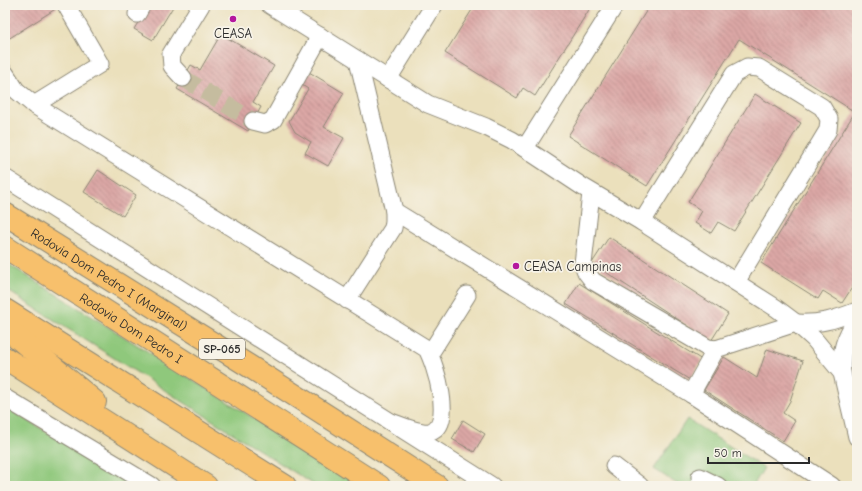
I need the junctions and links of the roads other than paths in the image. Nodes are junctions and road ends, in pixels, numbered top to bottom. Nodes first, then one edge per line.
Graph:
1 (66, 5) edge
2 (201, 5) edge
3 (270, 5) edge
4 (434, 5) edge
5 (615, 5) edge
6 (320, 36) junction
7 (358, 60) junction
8 (5, 73) edge
9 (183, 78) tunnel mouth
10 (388, 79) junction
11 (11, 91) edge
12 (34, 105) junction
13 (254, 121) tunnel mouth
14 (525, 148) junction
15 (5, 178) edge
16 (592, 193) junction
17 (394, 211) junction
18 (5, 214) edge
19 (642, 222) junction
20 (5, 247) edge
21 (736, 282) junction
22 (467, 295) dead end
23 (348, 300) junction
24 (5, 310) edge
25 (857, 311) edge
26 (857, 319) edge
27 (796, 322) junction
28 (5, 328) edge
29 (716, 349) junction
30 (431, 352) dead end
31 (5, 358) edge
32 (842, 373) junction
33 (691, 394) junction
34 (5, 398) edge
35 (391, 422) junction
36 (857, 437) edge
37 (171, 464) junction
38 (614, 466) dead end
39 (700, 477) dead end
40 (152, 486) edge
41 (206, 486) edge
42 (285, 486) edge
43 (379, 486) edge
44 (437, 486) edge
45 (492, 486) edge
46 (640, 486) edge
47 (718, 486) edge
48 (832, 486) edge

1 - 12 street
2 - 9 street
3 - 6 street
4 - 10 street
5 - 14 street
6 - 7 street
6 - 13 street
7 - 10 street
7 - 17 street
8 - 11 street
10 - 14 street
11 - 12 street
12 - 23 street
14 - 16 street
15 - 35 street
16 - 19 street
16 - 29 street
17 - 23 street
17 - 33 street
18 - 44 highway, Rodovia Dom Pedro I (Marginal) / SP-065
19 - 21 street
19 - 21 street
20 - 43 highway, Rodovia Dom Pedro I / SP-065
21 - 27 street
22 - 30 street
23 - 35 street
24 - 42 highway
25 - 27 street
26 - 32 street
27 - 29 street
27 - 32 street
28 - 37 highway
29 - 33 street
31 - 37 highway
32 - 36 street
33 - 48 street
34 - 40 street
35 - 45 street
37 - 41 highway
38 - 46 street
39 - 47 street

